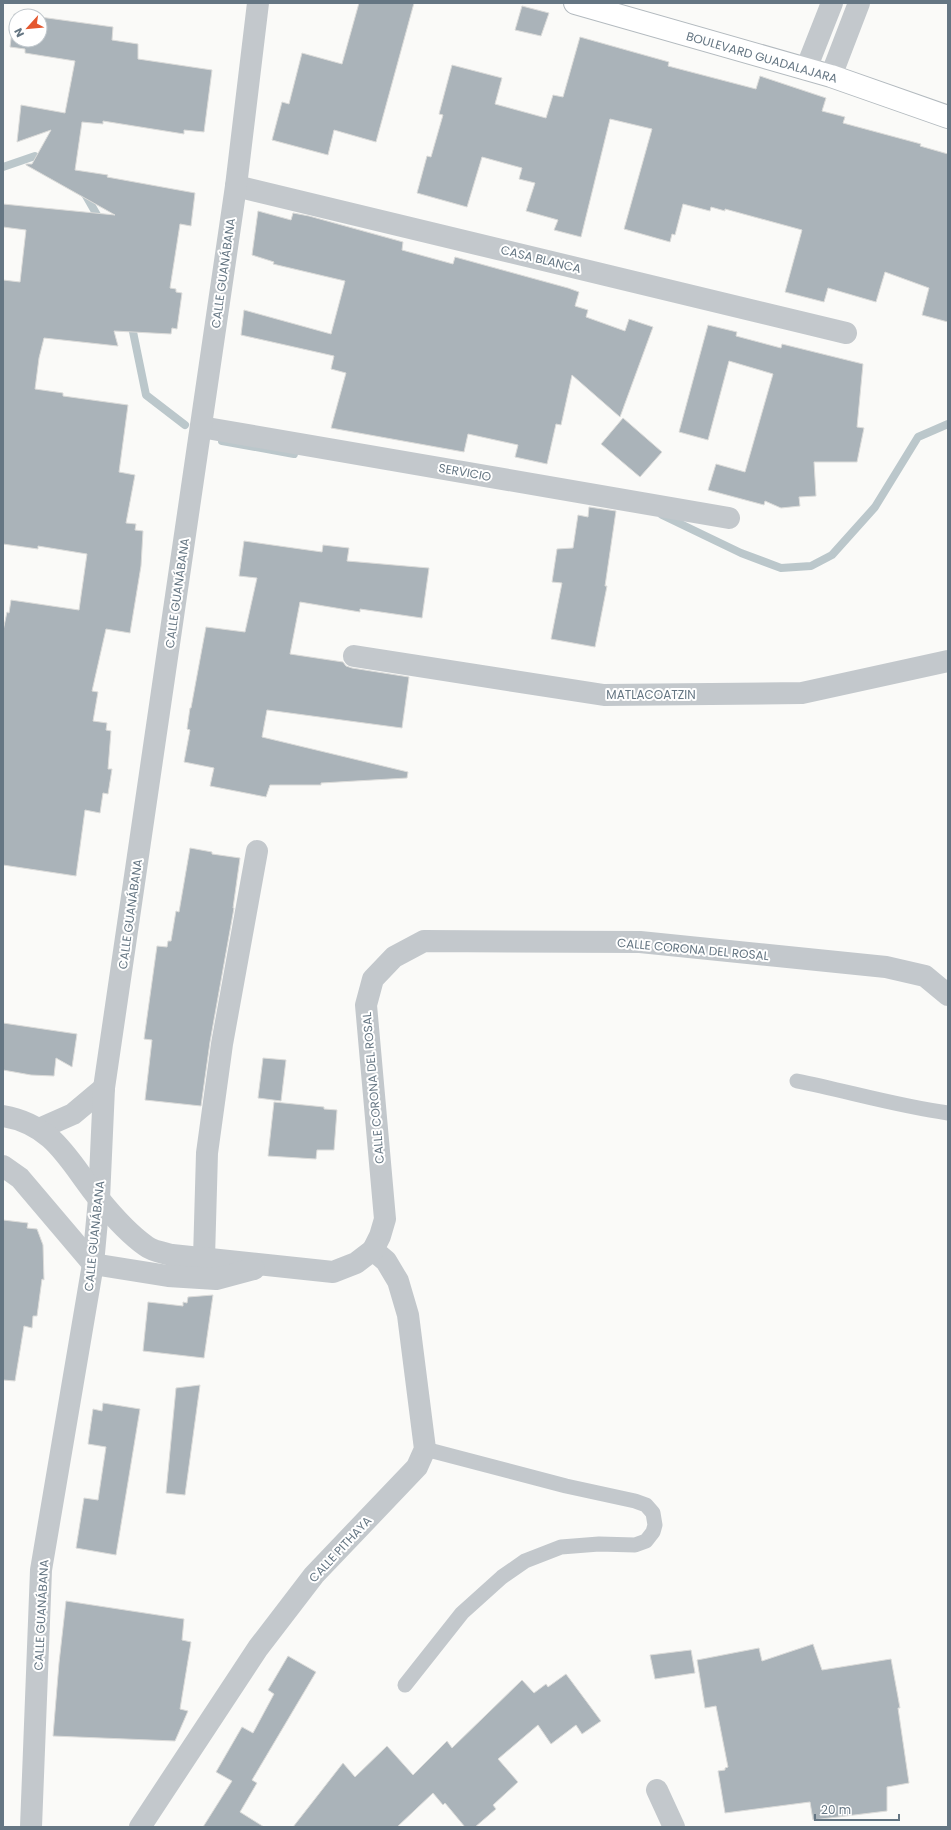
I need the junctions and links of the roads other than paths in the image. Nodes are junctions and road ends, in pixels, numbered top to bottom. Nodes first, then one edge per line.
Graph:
1 (258, 3) edge
2 (574, 3) edge
3 (832, 3) edge
4 (859, 3) edge
5 (806, 69) junction
6 (831, 76) junction
7 (948, 117) edge
8 (236, 186) junction
9 (846, 333) dead end
10 (202, 427) junction
11 (729, 518) dead end
12 (354, 656) dead end
13 (948, 661) edge
14 (258, 851) dead end
15 (948, 995) edge
16 (797, 1081) dead end
17 (104, 1088) junction
18 (948, 1113) edge
19 (3, 1116) edge
20 (39, 1129) junction
21 (3, 1166) edge
22 (99, 1199) junction
23 (373, 1250) junction
24 (204, 1258) junction
25 (93, 1264) junction
26 (268, 1265) junction
27 (425, 1449) junction
28 (405, 1685) dead end
29 (657, 1790) dead end
30 (31, 1827) edge
31 (140, 1827) edge
32 (674, 1827) edge

1 - 8 street, CALLE GUANÁBANA
2 - 5 main road, BOULEVARD GUADALAJARA
3 - 5 street
4 - 6 street
5 - 6 main road, BOULEVARD GUADALAJARA
6 - 7 main road, BOULEVARD GUADALAJARA
8 - 9 street, CASA BLANCA
8 - 10 street, CALLE GUANÁBANA
10 - 11 street, SERVICIO
10 - 17 street, CALLE GUANÁBANA
12 - 13 street, MATLACOATZIN
14 - 24 street
15 - 23 street, CALLE CORONA DEL ROSAL
16 - 18 lane
17 - 20 street
17 - 22 street, CALLE GUANÁBANA
19 - 20 street, CALLE CORONA DEL ROSAL
20 - 22 street, CALLE CORONA DEL ROSAL
21 - 25 street
22 - 24 street, CALLE CORONA DEL ROSAL
22 - 25 street, CALLE GUANÁBANA
23 - 26 street, CALLE CORONA DEL ROSAL
23 - 27 street
24 - 26 street, CALLE CORONA DEL ROSAL
25 - 26 street
25 - 30 street, CALLE GUANÁBANA
27 - 28 lane
27 - 31 street, CALLE PITHAYA
29 - 32 street

